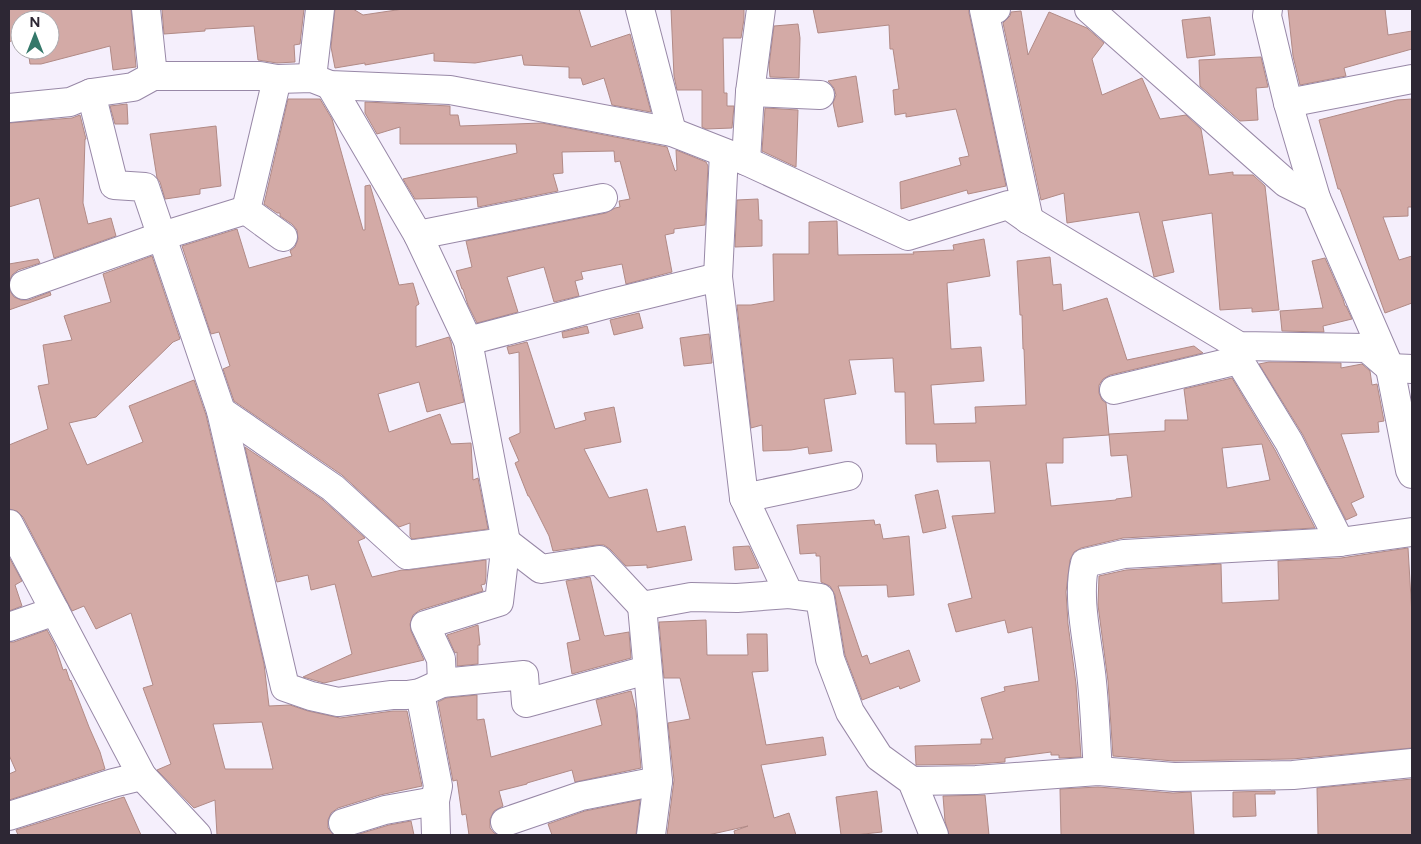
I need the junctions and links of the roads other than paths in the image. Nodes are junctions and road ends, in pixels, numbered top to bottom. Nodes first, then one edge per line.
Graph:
1 (146, 9) edge
2 (320, 9) edge
3 (640, 9) edge
4 (761, 9) edge
5 (996, 9) edge
6 (1089, 9) edge
7 (1268, 9) edge
8 (152, 76) junction
9 (277, 79) junction
10 (1412, 79) edge
11 (321, 82) junction
12 (750, 92) junction
13 (91, 93) junction
14 (820, 95) dead end
15 (14, 102) edge
16 (1288, 103) junction
17 (672, 132) junction
18 (735, 157) junction
19 (603, 198) dead end
20 (1316, 198) junction
21 (246, 210) junction
22 (1029, 220) junction
23 (418, 235) junction
24 (162, 236) junction
25 (283, 237) dead end
26 (718, 277) junction
27 (24, 285) dead end
28 (468, 341) junction
29 (1239, 353) junction
30 (1401, 369) edge
31 (1114, 390) dead end
32 (221, 411) junction
33 (1412, 472) edge
34 (848, 476) dead end
35 (744, 498) junction
36 (9, 524) edge
37 (1412, 532) edge
38 (506, 542) junction
39 (1340, 542) junction
40 (789, 594) junction
41 (642, 606) junction
42 (55, 612) junction
43 (9, 627) edge
44 (647, 670) junction
45 (431, 688) junction
46 (1412, 763) edge
47 (1098, 771) junction
48 (142, 776) junction
49 (912, 780) junction
50 (658, 781) junction
51 (435, 801) junction
52 (9, 816) edge
53 (505, 822) dead end
54 (343, 823) dead end
55 (197, 835) edge
56 (436, 835) edge
57 (651, 835) edge
58 (934, 835) edge

1 - 8 street
2 - 11 street
3 - 17 street
4 - 12 street
5 - 22 street
6 - 20 street
7 - 16 street
8 - 9 street
8 - 13 street
9 - 11 street
9 - 21 street
10 - 16 street
11 - 17 street
11 - 23 street
12 - 14 street
12 - 18 street
13 - 15 street
13 - 24 street
16 - 20 street
17 - 18 street
18 - 22 street
18 - 26 street
19 - 23 street
20 - 30 street
21 - 24 street
21 - 25 street
22 - 29 street
23 - 28 street
24 - 27 street
24 - 32 street
26 - 28 street
26 - 35 street
28 - 38 street
29 - 30 street
29 - 31 street
29 - 39 street
30 - 33 street
32 - 38 street
32 - 45 street
34 - 35 street
35 - 40 street
36 - 42 street
37 - 39 street
38 - 41 street
38 - 45 street
39 - 47 street
40 - 41 street
40 - 49 street
41 - 44 street
42 - 43 street
42 - 48 street
44 - 45 street
44 - 50 street
45 - 51 street
46 - 47 street
47 - 49 street
48 - 52 street
48 - 55 street
49 - 58 street
50 - 53 street
50 - 57 street
51 - 54 street
51 - 56 street

